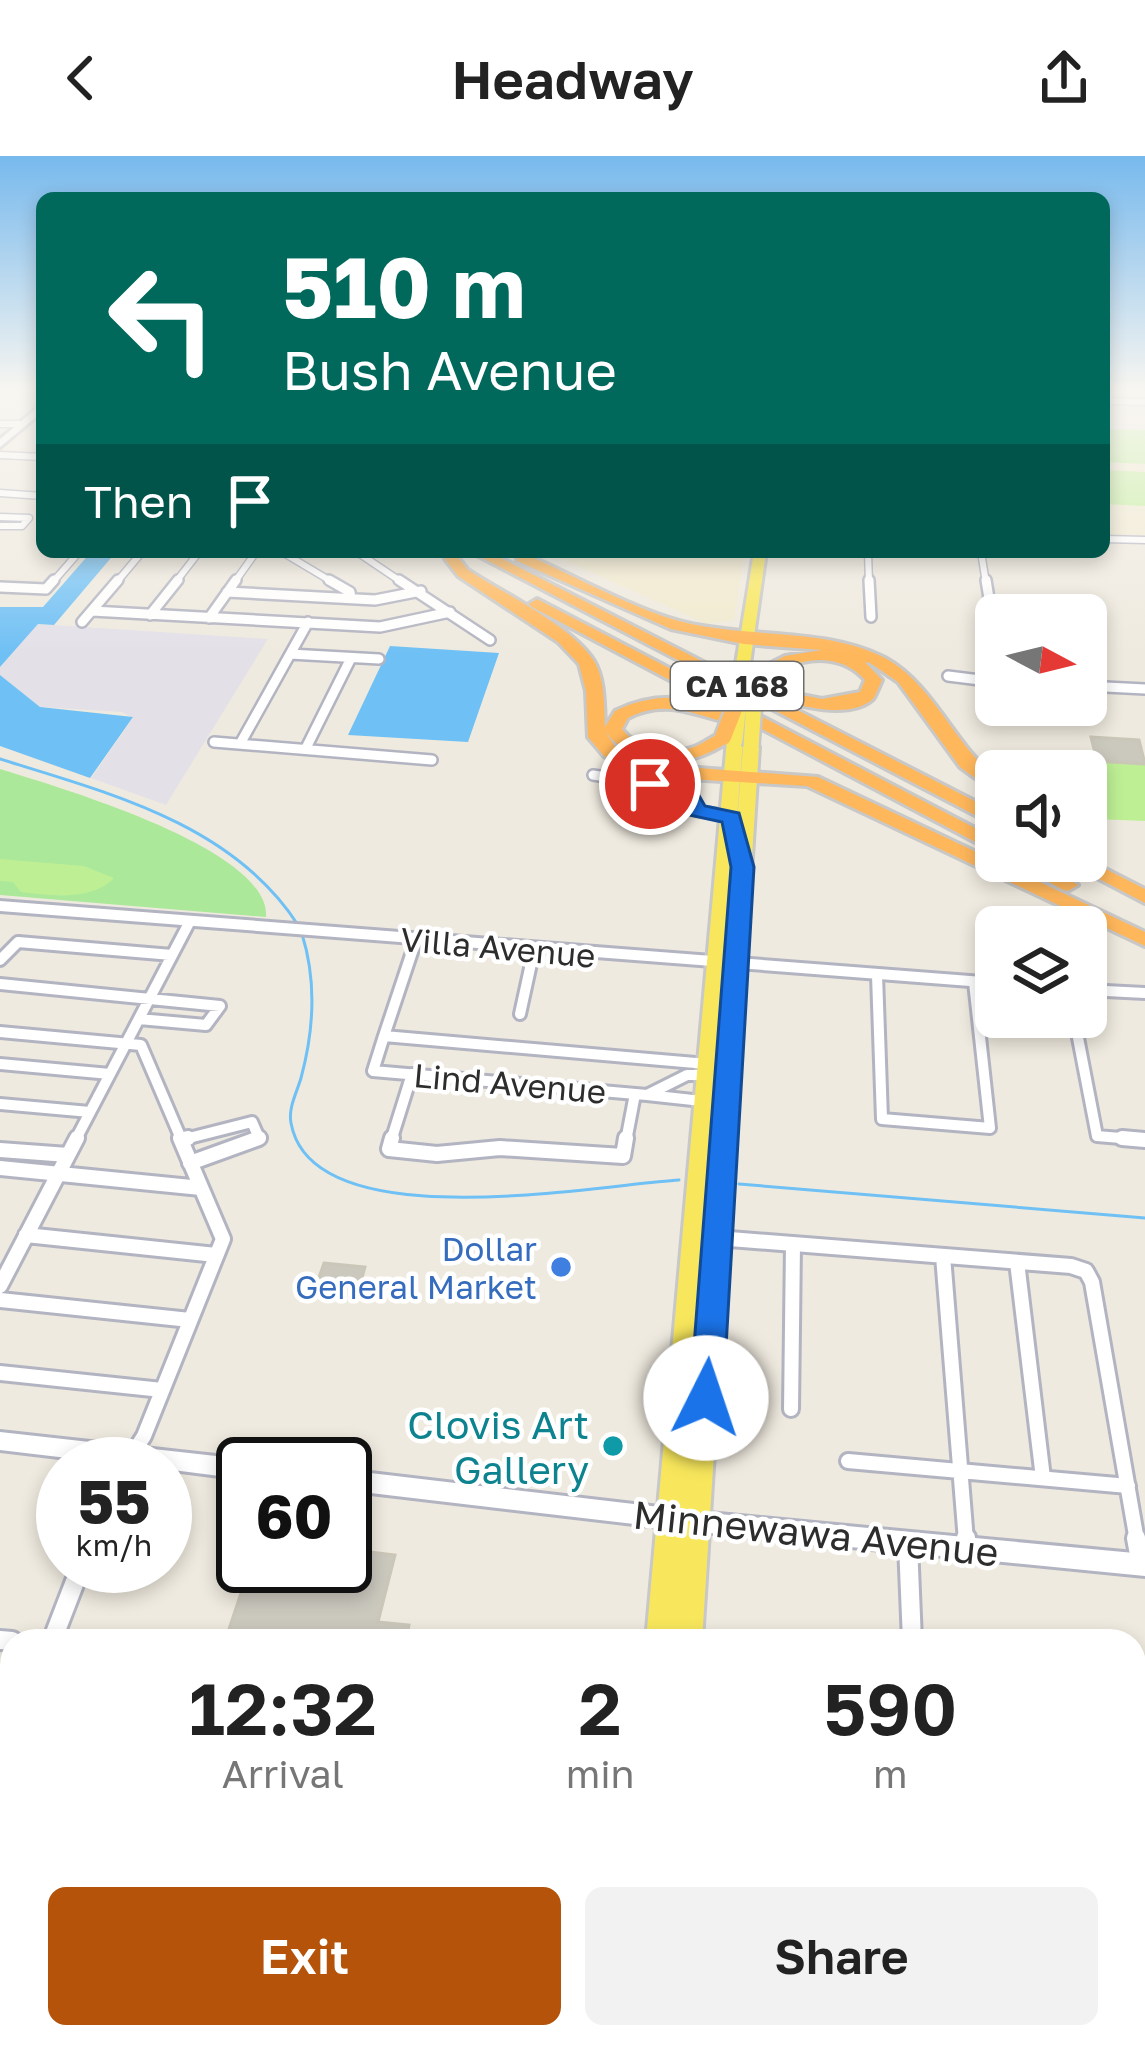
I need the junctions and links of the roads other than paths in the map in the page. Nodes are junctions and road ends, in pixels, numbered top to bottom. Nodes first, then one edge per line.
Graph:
1 (0, 494) edge
2 (18, 494) junction
3 (36, 496) edge
4 (0, 517) edge
5 (1110, 538) edge
6 (1145, 541) edge
7 (74, 558) edge
8 (137, 558) edge
9 (194, 558) edge
10 (252, 558) edge
11 (292, 558) edge
12 (367, 558) edge
13 (447, 558) edge
14 (449, 558) edge
15 (489, 558) edge
16 (521, 558) edge
17 (760, 558) edge
18 (868, 558) edge
19 (982, 558) edge
20 (10, 576) dead end
21 (32, 576) dead end
22 (21, 588) junction
23 (421, 591) junction
24 (227, 592) junction
25 (988, 594) edge
26 (351, 598) junction
27 (92, 610) junction
28 (451, 612) junction
29 (150, 615) junction
30 (871, 616) dead end
31 (209, 618) junction
32 (608, 620) junction
33 (82, 622) dead end
34 (308, 622) junction
35 (752, 639) junction
36 (490, 640) dead end
37 (290, 654) junction
38 (351, 658) junction
39 (379, 659) dead end
40 (755, 669) junction
41 (948, 676) dead end
42 (975, 679) edge
43 (1107, 687) edge
44 (1145, 689) edge
45 (747, 698) junction
46 (736, 741) junction
47 (214, 742) dead end
48 (240, 744) junction
49 (306, 748) junction
50 (432, 760) dead end
51 (975, 770) edge
52 (593, 775) dead end
53 (740, 775) junction
54 (920, 807) junction
55 (975, 809) edge
56 (727, 815) junction
57 (975, 836) edge
58 (1107, 863) edge
59 (742, 867) junction
60 (1107, 877) edge
61 (1062, 882) edge
62 (1145, 887) edge
63 (1145, 897) edge
64 (0, 905) edge
65 (190, 921) junction
66 (1145, 925) edge
67 (416, 940) junction
68 (1145, 940) edge
69 (535, 950) junction
70 (172, 955) junction
71 (0, 960) edge
72 (726, 965) junction
73 (877, 975) junction
74 (974, 982) joint
75 (0, 984) edge
76 (1107, 991) edge
77 (1145, 994) edge
78 (150, 998) junction
79 (520, 1014) dead end
80 (139, 1019) junction
81 (0, 1032) edge
82 (384, 1036) junction
83 (1078, 1038) edge
84 (126, 1044) junction
85 (0, 1064) edge
86 (705, 1070) junction
87 (110, 1074) junction
88 (412, 1074) junction
89 (641, 1095) junction
90 (702, 1101) junction
91 (0, 1104) edge
92 (90, 1112) junction
93 (181, 1140) junction
94 (1145, 1140) edge
95 (0, 1150) edge
96 (700, 1150) junction
97 (68, 1155) junction
98 (190, 1163) junction
99 (0, 1168) edge
100 (58, 1174) junction
101 (201, 1188) junction
102 (26, 1235) junction
103 (717, 1238) junction
104 (793, 1244) junction
105 (216, 1255) junction
106 (944, 1256) junction
107 (1017, 1262) junction
108 (0, 1286) edge
109 (0, 1300) edge
110 (190, 1320) junction
111 (684, 1334) junction
112 (0, 1373) edge
113 (162, 1390) junction
114 (791, 1408) dead end
115 (140, 1437) edge
116 (704, 1438) junction
117 (0, 1441) edge
118 (36, 1446) edge
119 (848, 1461) dead end
120 (961, 1471) junction
121 (1042, 1478) junction
122 (372, 1483) edge
123 (1128, 1486) junction
124 (683, 1520) junction
125 (908, 1544) junction
126 (967, 1549) junction
127 (1143, 1565) edge
128 (71, 1593) edge
129 (57, 1629) edge
130 (663, 1629) edge
131 (687, 1629) edge
132 (912, 1629) edge

1 - 2 street
2 - 3 street
2 - 4 street
5 - 6 street
7 - 22 street
8 - 27 street
9 - 29 street
10 - 24 street
11 - 26 street
12 - 23 street
13 - 53 highway
14 - 54 highway, CA 168
15 - 32 highway, CA 168
16 - 35 highway
17 - 35 main road
18 - 30 street
19 - 25 street
20 - 22 street
21 - 22 street
23 - 26 street
23 - 28 street
24 - 26 street
24 - 31 street
27 - 29 street
27 - 33 street
28 - 34 street
28 - 36 street
29 - 31 street
31 - 34 street
32 - 40 highway
32 - 55 highway, CA 168
34 - 37 street
35 - 40 main road
35 - 51 highway
37 - 38 street
37 - 48 street
38 - 39 street
38 - 49 street
40 - 45 highway, bridge
41 - 42 street
43 - 44 street
45 - 46 highway, bridge
45 - 46 main road, bridge
46 - 53 main road
46 - 54 highway
47 - 48 street
48 - 49 street
49 - 50 street
52 - 56 street
53 - 56 main road
53 - 59 main road
53 - 68 highway
54 - 57 highway, CA 168
56 - 59 main road
56 - 72 main road
58 - 62 highway
59 - 72 main road
60 - 63 highway
61 - 66 highway
64 - 65 main road, Villa Avenue
65 - 67 main road, Villa Avenue
65 - 70 street
67 - 69 main road, Villa Avenue
67 - 82 street
69 - 72 main road, Villa Avenue
69 - 79 street
70 - 71 street
70 - 78 street
72 - 73 main road, Villa Avenue
72 - 86 main road
72 - 103 main road
73 - 74 main road, Villa Avenue
73 - 74 street
75 - 78 street
76 - 77 main road
78 - 80 street
78 - 80 street
80 - 84 street
81 - 84 street
82 - 86 street
82 - 88 street, Lind Avenue
83 - 94 street
84 - 87 street
84 - 93 street
85 - 87 street
86 - 89 street, Lind Avenue
86 - 90 main road
87 - 92 street
88 - 89 street, Lind Avenue
88 - 89 street
89 - 90 street, Lind Avenue
90 - 96 main road
91 - 92 street
92 - 97 street
93 - 98 street
93 - 98 street
95 - 97 street
96 - 103 main road
96 - 111 main road
97 - 100 street
98 - 101 street
99 - 100 street
100 - 101 street
100 - 102 street
101 - 105 street
102 - 105 street
102 - 108 street
103 - 104 street
103 - 116 main road
104 - 106 street
104 - 114 street
105 - 110 street
106 - 107 street
106 - 120 street
107 - 121 street
107 - 123 street
109 - 110 street
110 - 113 street
111 - 116 main road
111 - 124 main road
112 - 113 street
113 - 115 street
116 - 124 main road
117 - 118 main road
119 - 120 street
120 - 121 street
120 - 126 street
121 - 123 street
122 - 124 main road, Minnewawa Avenue
123 - 127 street
124 - 125 main road, Minnewawa Avenue
124 - 130 main road
124 - 131 main road
125 - 126 main road, Minnewawa Avenue
125 - 132 street
126 - 127 main road, Minnewawa Avenue
128 - 129 street

